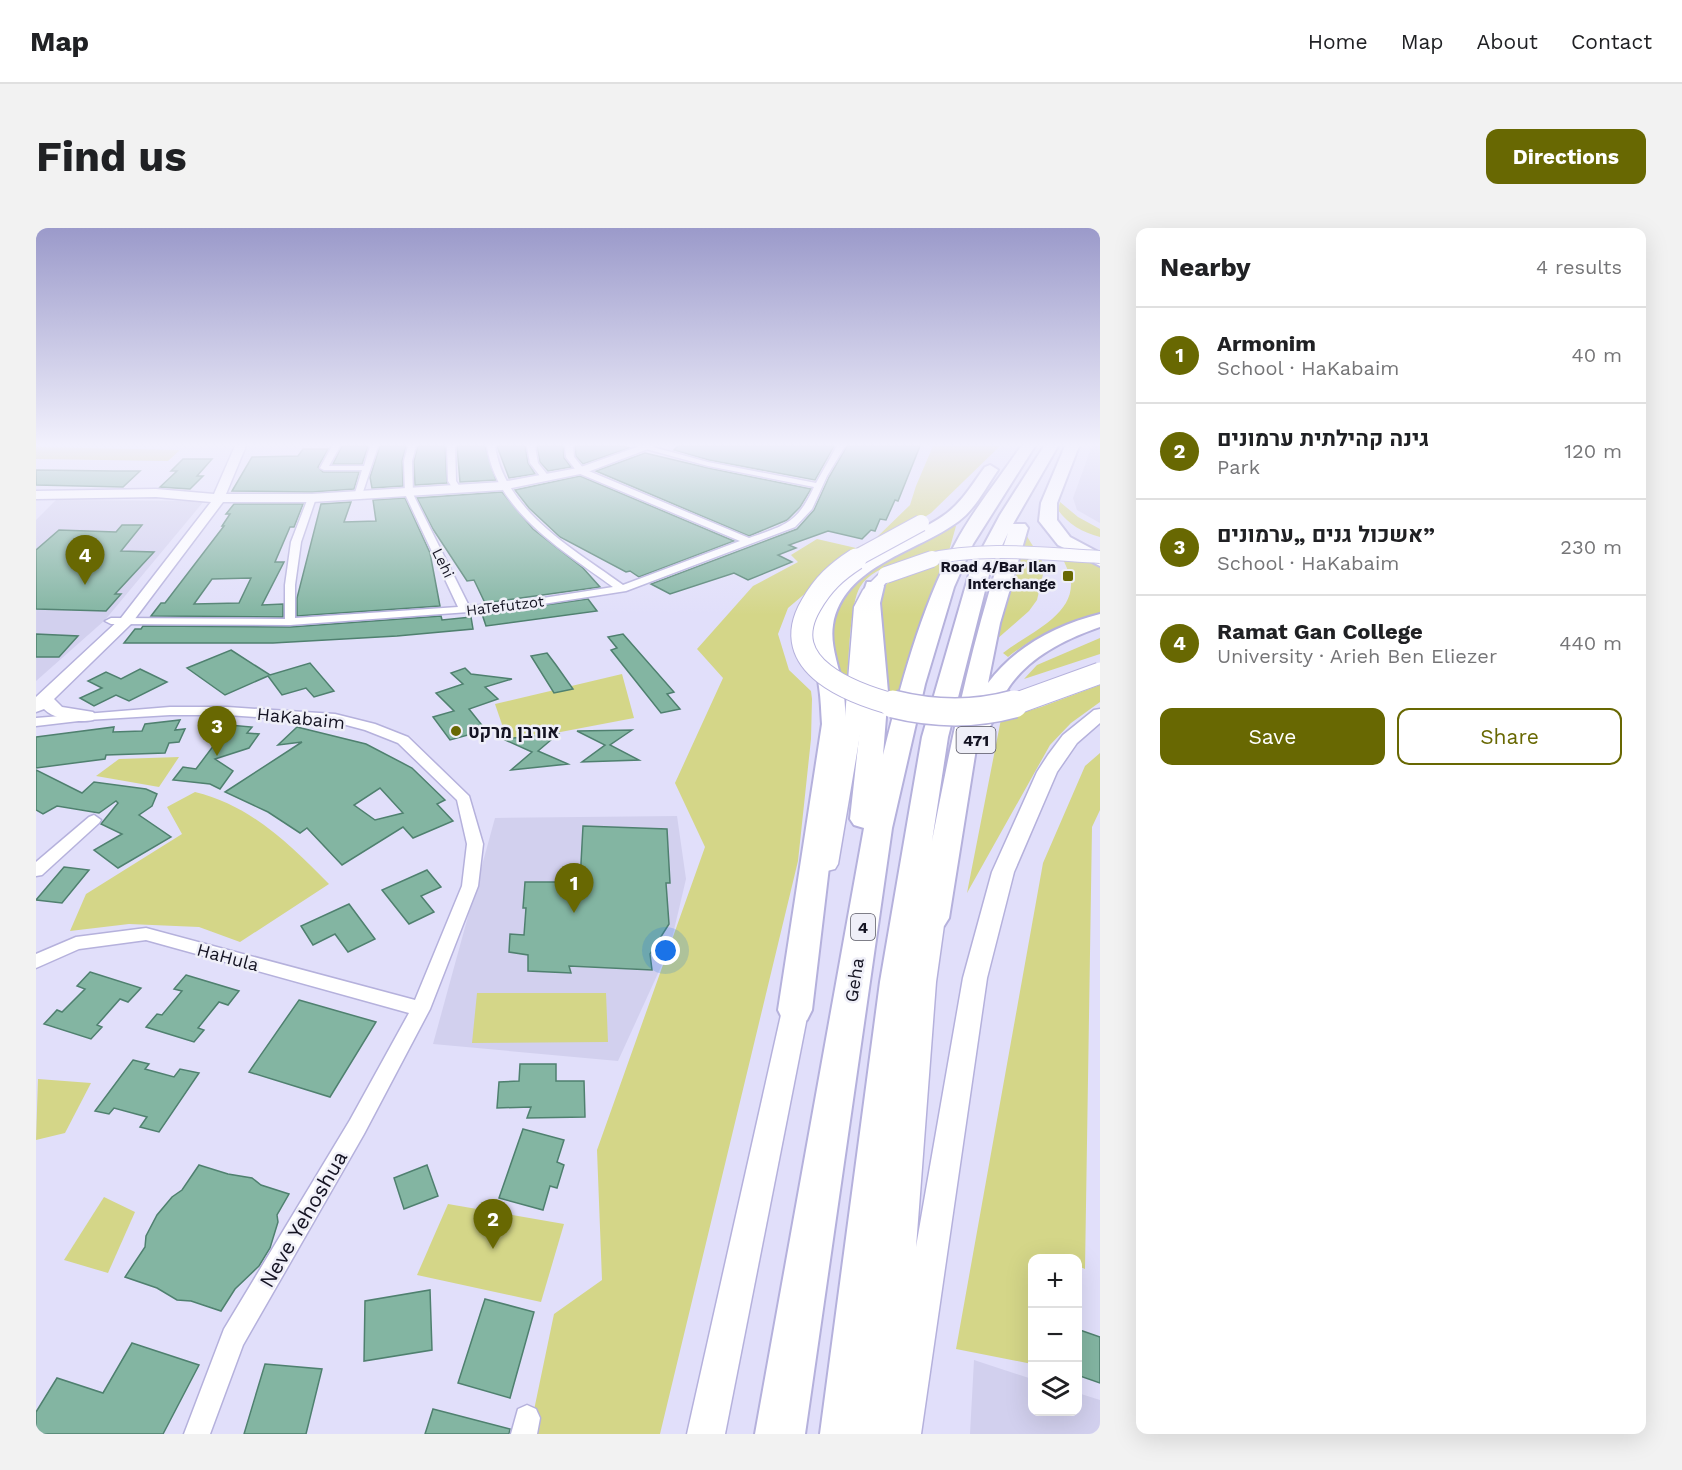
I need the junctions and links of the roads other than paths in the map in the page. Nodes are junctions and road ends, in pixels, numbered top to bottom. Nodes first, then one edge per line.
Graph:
1 (210, 502) edge
2 (310, 502) edge
3 (413, 502) edge
4 (517, 502) edge
5 (653, 502) edge
6 (811, 502) edge
7 (952, 502) edge
8 (971, 502) edge
9 (996, 502) edge
10 (1014, 502) edge
11 (1021, 502) edge
12 (1049, 503) joint
13 (1090, 537) dead end
14 (748, 541) junction
15 (1100, 559) edge
16 (880, 580) junction
17 (622, 588) junction
18 (466, 611) junction
19 (1100, 620) edge
20 (119, 621) junction
21 (290, 622) junction
22 (1100, 672) edge
23 (39, 698) edge
24 (1100, 714) edge
25 (87, 716) junction
26 (36, 722) edge
27 (94, 820) dead end
28 (36, 871) edge
29 (933, 918) junction
30 (36, 961) edge
31 (421, 1009) junction
32 (795, 1010) junction
33 (843, 1052) junction
34 (196, 1434) edge
35 (706, 1434) edge
36 (780, 1434) edge
37 (845, 1434) edge
38 (885, 1434) edge
39 (902, 1434) edge

1 - 20 main road
2 - 21 street
3 - 18 street, Lehi
4 - 17 street
5 - 14 street
6 - 14 street, HaTefutzot
7 - 22 highway, bridge
8 - 32 highway
9 - 33 highway, Geha / 4
10 - 37 highway
11 - 29 highway
12 - 13 highway
12 - 15 highway
14 - 17 street, HaTefutzot
15 - 16 main road, bridge
16 - 32 main road
16 - 33 highway
17 - 18 street, HaTefutzot
18 - 21 street, HaTefutzot
19 - 29 highway, 471
20 - 21 street, HaTefutzot
20 - 23 main road
23 - 25 main road
24 - 39 main road
25 - 26 street, HaKabaim
25 - 31 street, HaKabaim
27 - 28 street
29 - 38 main road
30 - 31 street, HaHula
31 - 34 street, Neve Yehoshua
32 - 35 main road
33 - 36 highway, Geha / 4

